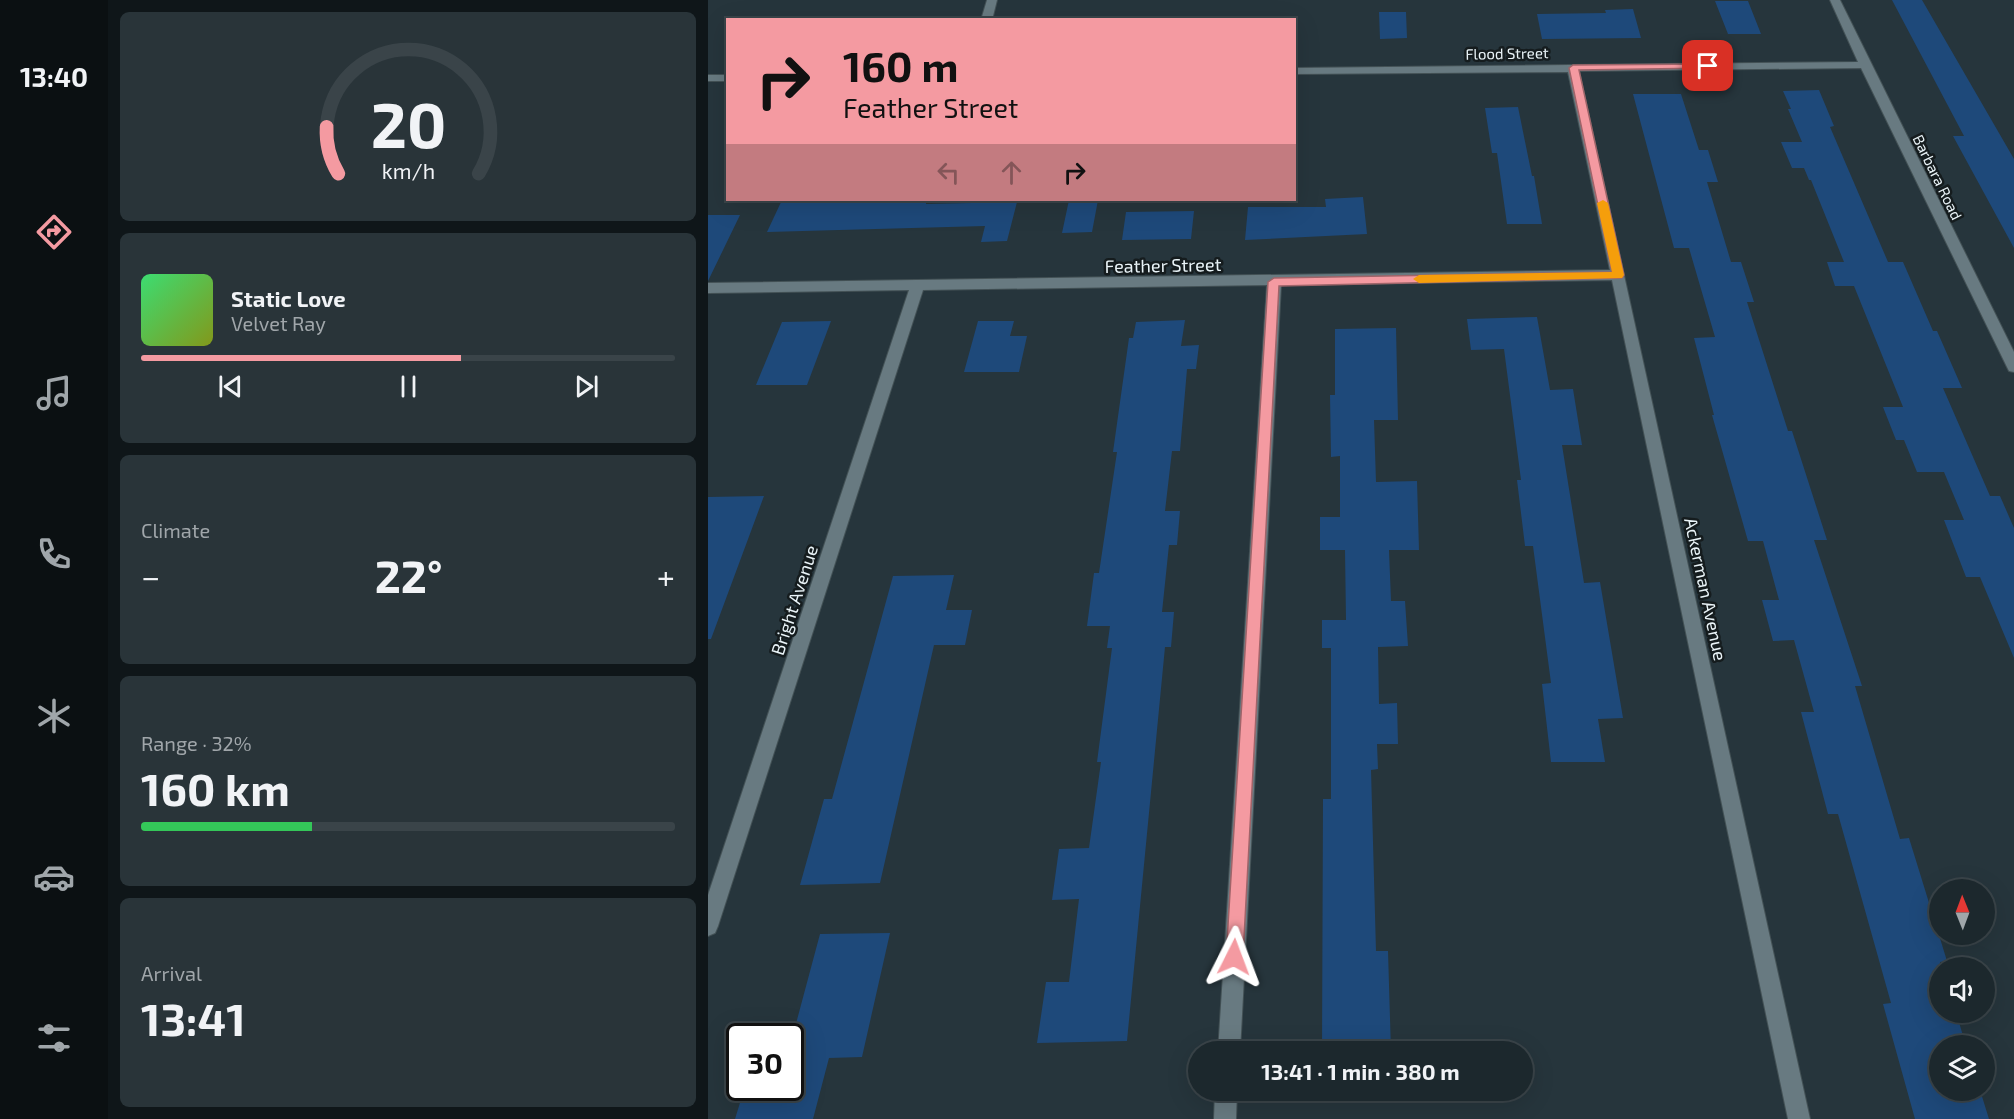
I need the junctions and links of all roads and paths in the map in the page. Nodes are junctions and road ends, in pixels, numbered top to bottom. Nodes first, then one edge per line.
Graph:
1 (992, 0) edge
2 (1835, 0) edge
3 (987, 18) edge
4 (1865, 65) junction
5 (1573, 68) junction
6 (1296, 71) edge
7 (708, 78) edge
8 (726, 78) edge
9 (1618, 275) junction
10 (1274, 282) junction
11 (917, 286) junction
12 (708, 288) edge
13 (2012, 360) edge
14 (708, 926) edge
15 (1230, 1041) edge
16 (1226, 1101) edge
17 (1225, 1119) edge
18 (1799, 1119) edge

1 - 3 street
2 - 4 street, Barbara Road
4 - 5 street, Flood Street
4 - 13 street, Barbara Road
5 - 6 street, Flood Street
5 - 9 street, Ackerman Avenue
7 - 8 street
9 - 10 street, Feather Street
9 - 18 street, Ackerman Avenue
10 - 11 street, Feather Street
10 - 15 street
11 - 12 street, Feather Street
11 - 14 street, Bright Avenue
16 - 17 street

